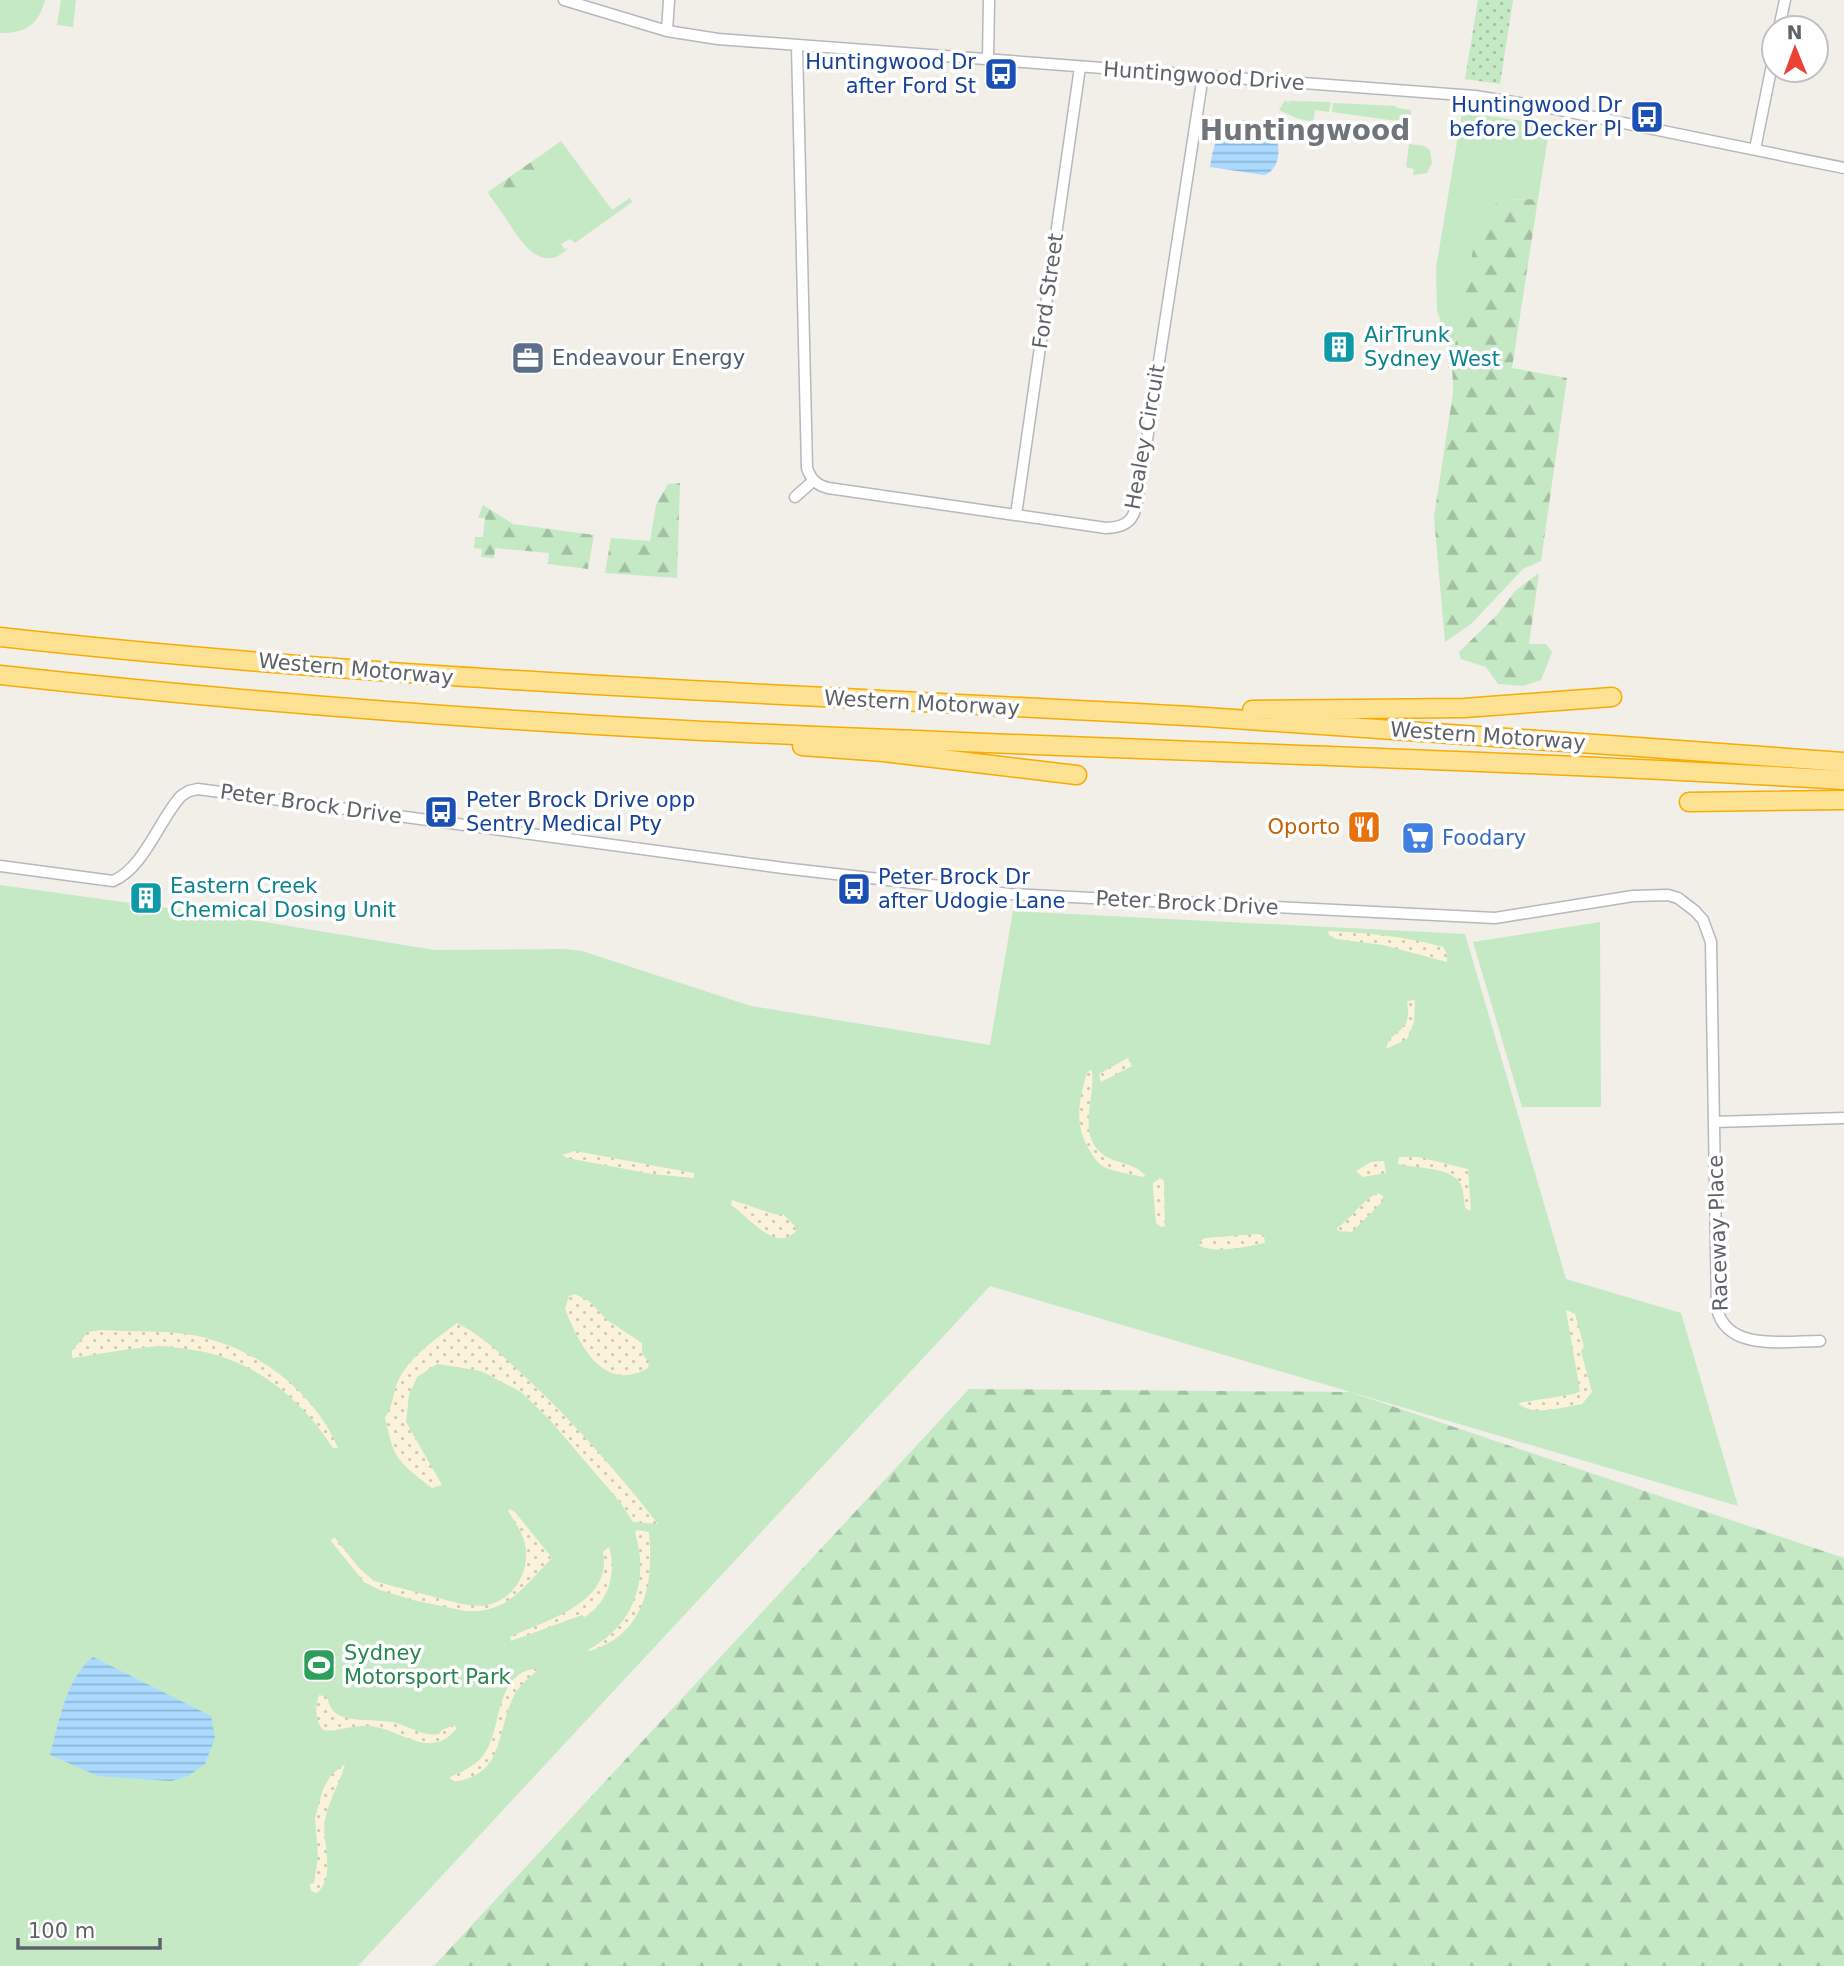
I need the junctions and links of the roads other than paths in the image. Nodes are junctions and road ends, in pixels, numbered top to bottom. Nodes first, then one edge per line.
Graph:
1 (564, 0) edge
2 (669, 0) edge
3 (989, 0) edge
4 (667, 31) junction
5 (797, 46) junction
6 (988, 60) junction
7 (1080, 67) junction
8 (1203, 75) junction
9 (1768, 84) edge
10 (1755, 149) junction
11 (1844, 168) edge
12 (813, 481) junction
13 (795, 497) dead end
14 (1016, 515) junction
15 (0, 637) edge
16 (0, 675) edge
17 (1612, 697) dead end
18 (1203, 717) junction
19 (681, 729) junction
20 (1844, 752) edge
21 (1767, 756) junction
22 (1844, 762) edge
23 (1077, 775) dead end
24 (1844, 780) edge
25 (1844, 800) edge
26 (1689, 802) dead end
27 (0, 866) edge
28 (1844, 1118) edge
29 (1714, 1122) junction
30 (1820, 1341) dead end

1 - 4 street, Huntingwood Drive
2 - 4 street
3 - 6 street
4 - 5 street, Huntingwood Drive
5 - 6 street, Huntingwood Drive
5 - 12 street
6 - 7 street, Huntingwood Drive
7 - 8 street, Huntingwood Drive
7 - 14 street, Ford Street
8 - 10 street, Huntingwood Drive
8 - 14 street, Healey Circuit
9 - 10 street
10 - 11 street, Huntingwood Drive
12 - 13 street
12 - 14 street, Healey Circuit
15 - 18 highway, Western Motorway
16 - 19 highway, Western Motorway
17 - 18 highway
18 - 21 highway, Western Motorway
19 - 23 highway
19 - 24 highway, Western Motorway
20 - 21 highway
21 - 22 highway, Western Motorway
25 - 26 highway
27 - 29 street, Peter Brock Drive
28 - 29 street
29 - 30 street, Raceway Place

